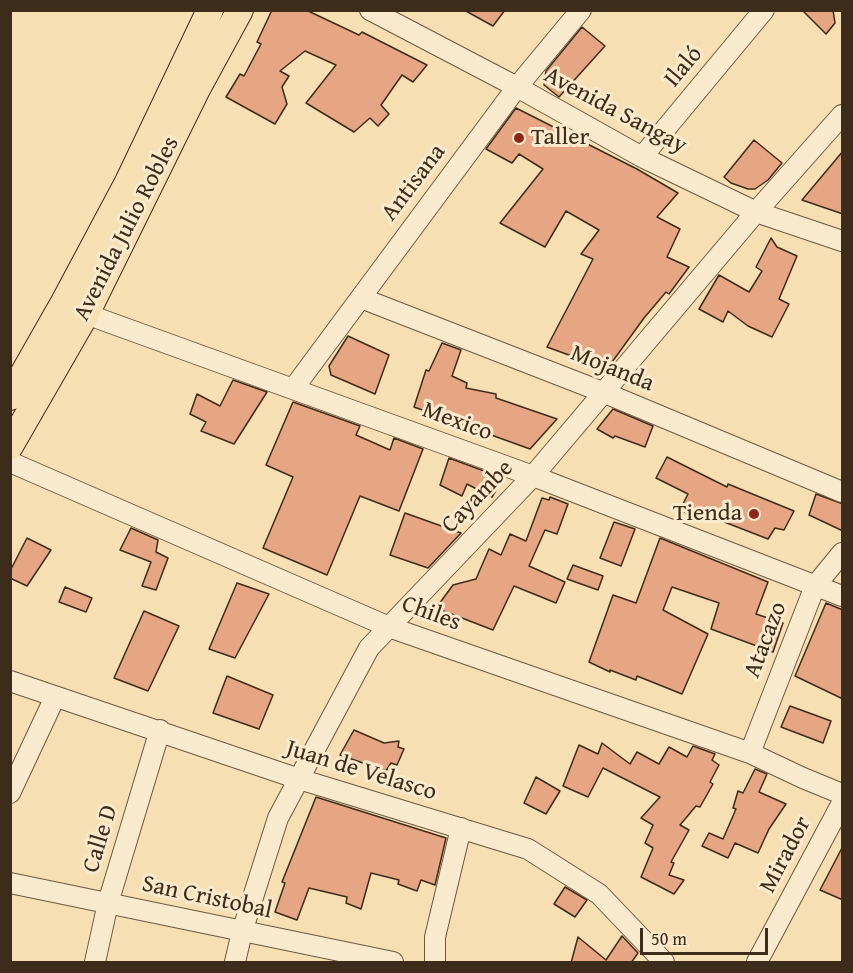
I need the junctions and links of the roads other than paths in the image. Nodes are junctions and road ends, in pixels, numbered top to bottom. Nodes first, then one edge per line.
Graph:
1 (210, 10) edge
2 (240, 10) edge
3 (370, 10) edge
4 (581, 10) edge
5 (764, 10) edge
6 (517, 87) junction
7 (843, 115) edge
8 (642, 157) junction
9 (756, 212) junction
10 (843, 241) edge
11 (361, 298) junction
12 (86, 314) junction
13 (293, 389) junction
14 (605, 393) junction
15 (10, 397) edge
16 (10, 446) edge
17 (10, 462) edge
18 (533, 476) junction
19 (843, 492) edge
20 (843, 552) edge
21 (814, 586) junction
22 (843, 596) edge
23 (389, 627) junction
24 (10, 681) edge
25 (55, 697) junction
26 (160, 730) junction
27 (750, 753) junction
28 (299, 779) junction
29 (10, 793) edge
30 (843, 794) edge
31 (843, 803) edge
32 (460, 828) junction
33 (10, 884) edge
34 (108, 903) junction
35 (242, 932) junction
36 (95, 963) edge
37 (235, 963) edge
38 (393, 963) edge
39 (435, 963) edge
40 (664, 963) edge
41 (757, 963) edge

1 - 15 main road, Avenida Julio Robles
2 - 12 main road, Avenida Julio Robles
3 - 6 street, Avenida Sangay
4 - 6 street, Antisana
5 - 8 street, Ilaló
6 - 8 street, Avenida Sangay
6 - 11 street, Antisana
7 - 9 street, Cayambe
8 - 9 street, Avenida Sangay
9 - 10 street, Avenida Sangay
9 - 14 street, Cayambe
11 - 13 street, Antisana
11 - 14 street, Mojanda
12 - 13 street, Mexico
12 - 16 main road, Avenida Julio Robles
13 - 18 street, Mexico
14 - 18 street, Cayambe
14 - 19 street, Mojanda
17 - 23 street, Chiles
18 - 21 street, Mexico
18 - 23 street, Cayambe
20 - 21 street, Atacazo
21 - 22 street, Mexico
21 - 27 street, Atacazo
23 - 27 street, Chiles
23 - 28 street, Cayambe
24 - 25 street, Juan de Velasco
25 - 26 street, Juan de Velasco
25 - 29 street
26 - 28 street, Juan de Velasco
26 - 34 street, Calle D
27 - 30 street, Chiles
28 - 32 street, Juan de Velasco
28 - 35 street, Cayambe
31 - 41 street, Mirador
32 - 39 street
32 - 40 street, Juan de Velasco
33 - 34 street, San Cristobal
34 - 35 street, San Cristobal
34 - 36 street, Calle D
35 - 37 street, Cayambe
35 - 38 street, San Cristobal

